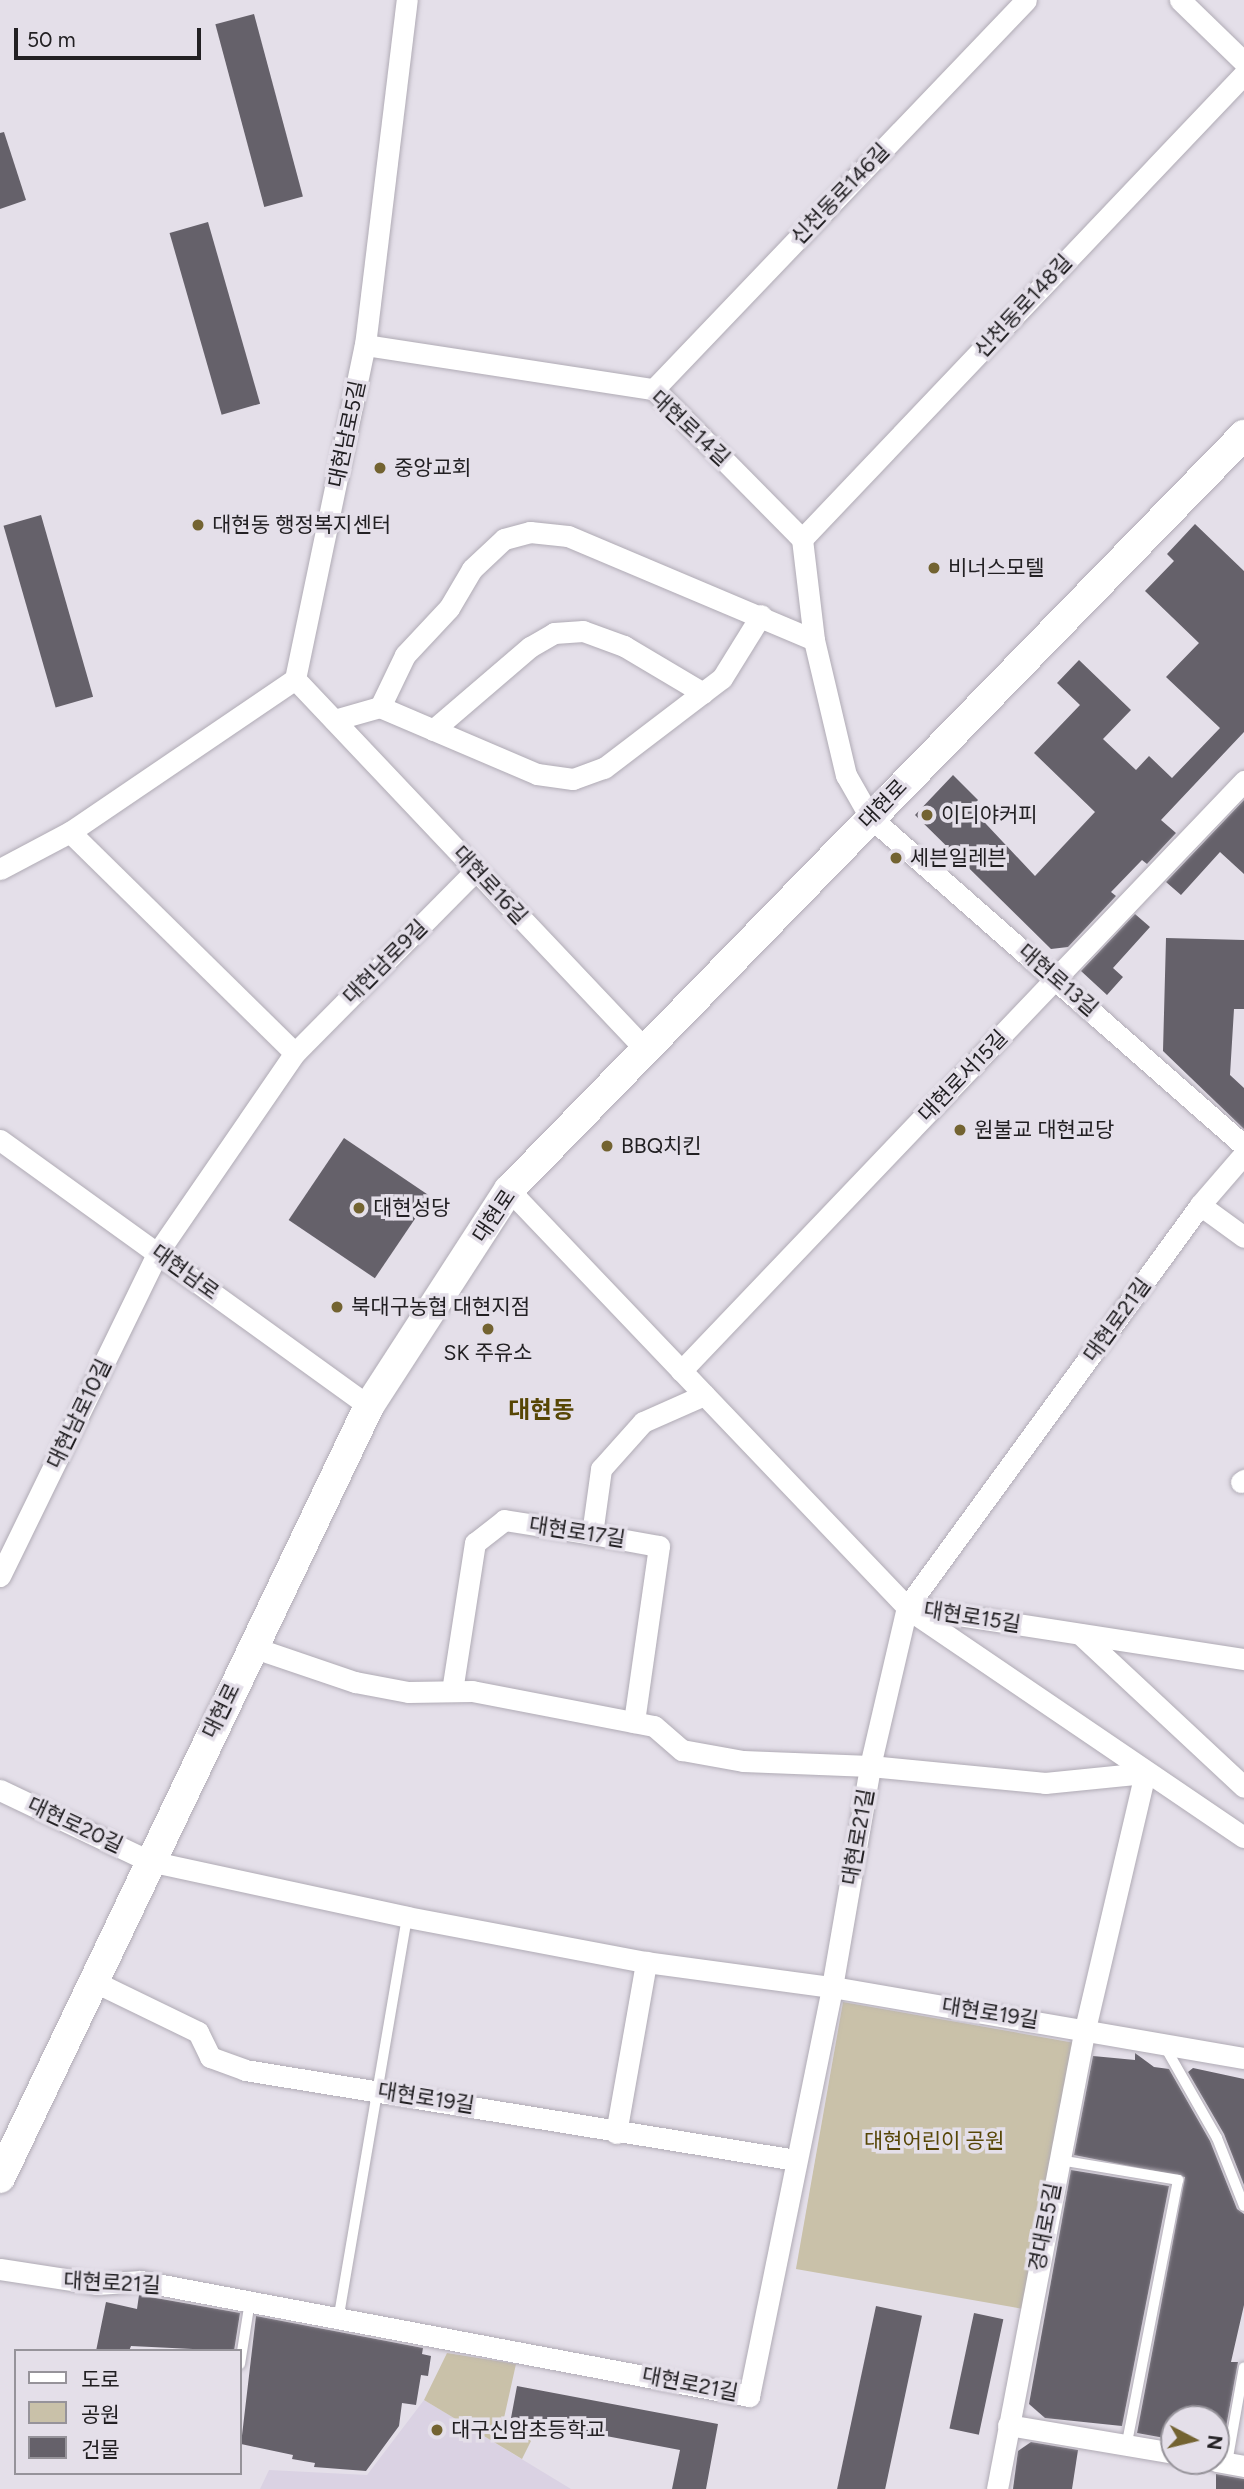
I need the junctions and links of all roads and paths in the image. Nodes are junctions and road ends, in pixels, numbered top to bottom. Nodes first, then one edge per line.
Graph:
1 (407, 0) edge
2 (1026, 0) edge
3 (1180, 0) edge
4 (1244, 62) edge
5 (1244, 74) edge
6 (365, 345) junction
7 (654, 388) junction
8 (1244, 435) edge
9 (802, 539) junction
10 (761, 615) junction
11 (814, 640) junction
12 (295, 678) junction
13 (703, 693) junction
14 (380, 707) junction
15 (334, 720) junction
16 (433, 730) junction
17 (1244, 781) edge
18 (870, 817) junction
19 (70, 832) junction
20 (0, 869) edge
21 (476, 870) junction
22 (1056, 978) junction
23 (646, 1049) junction
24 (295, 1053) junction
25 (0, 1140) edge
26 (1244, 1146) edge
27 (1244, 1154) edge
28 (509, 1190) junction
29 (1200, 1205) junction
30 (1244, 1237) edge
31 (158, 1252) junction
32 (681, 1371) junction
33 (704, 1395) junction
34 (369, 1406) junction
35 (592, 1534) junction
36 (0, 1576) edge
37 (906, 1607) junction
38 (1080, 1634) junction
39 (252, 1647) junction
40 (1244, 1659) edge
41 (452, 1691) junction
42 (634, 1722) junction
43 (870, 1766) junction
44 (1145, 1773) junction
45 (1244, 1787) edge
46 (0, 1790) edge
47 (1244, 1837) edge
48 (149, 1861) junction
49 (407, 1917) junction
50 (646, 1962) junction
51 (91, 1980) junction
52 (832, 1987) junction
53 (1085, 2029) junction
54 (1163, 2043) junction
55 (1244, 2058) edge
56 (377, 2091) junction
57 (616, 2133) junction
58 (1058, 2159) junction
59 (796, 2160) junction
60 (0, 2178) edge
61 (1244, 2206) edge
62 (0, 2269) edge
63 (250, 2301) junction
64 (339, 2315) junction
65 (242, 2351) edge
66 (1244, 2367) edge
67 (1008, 2425) junction
68 (1127, 2443) junction
69 (1160, 2450) edge
70 (1230, 2458) edge
71 (997, 2489) edge

1 - 6 street, 대현남로5길
2 - 7 street, 신천동로146길
3 - 4 street
5 - 9 street, 신천동로148길
6 - 7 street, 대현로14길
6 - 12 street, 대현남로5길
7 - 9 street, 대현로14길
8 - 18 main road, 대현로
9 - 11 street
10 - 11 street
10 - 13 street
10 - 14 street
11 - 18 street
12 - 15 street, 대현로16길
12 - 19 street
13 - 16 street
13 - 16 street
14 - 15 street
14 - 16 street
15 - 21 street, 대현로16길
17 - 22 street, 대현로서15길
18 - 22 street, 대현로13길
18 - 23 main road, 대현로
19 - 20 street
19 - 24 street
21 - 23 street, 대현로16길
21 - 24 street, 대현남로9길
22 - 26 street, 대현로13길
22 - 32 street, 대현로서15길
23 - 28 main road, 대현로
24 - 31 street, 대현남로9길
25 - 31 street, 대현남로
27 - 29 street, 대현로21길
28 - 32 street, 대현로15길
28 - 34 main road, 대현로
29 - 30 street
29 - 37 street, 대현로21길
31 - 34 street, 대현남로
31 - 36 street, 대현남로10길
32 - 33 street, 대현로15길
33 - 35 street
33 - 37 street, 대현로15길
34 - 39 main road, 대현로
35 - 41 street, 대현로17길
35 - 42 street, 대현로17길
37 - 38 street, 대현로15길
37 - 43 street, 대현로21길
37 - 44 street
38 - 40 street, 대현로15길
38 - 45 street
39 - 41 street
39 - 48 main road, 대현로
41 - 42 street
42 - 43 street
43 - 44 street, 대현로21길
43 - 52 street, 대현로21길
44 - 47 street
44 - 53 street
46 - 48 street, 대현로20길
48 - 49 street, 대현로19길
48 - 51 main road, 대현로
49 - 50 street, 대현로19길
49 - 56 lane
50 - 52 street, 대현로19길
50 - 57 street
51 - 56 street, 대현로19길
51 - 60 main road, 대현로
52 - 53 street, 대현로19길
52 - 59 street, 대현로21길
53 - 54 street, 대현로19길
53 - 58 street, 경대로5길
54 - 55 street, 대현로19길
54 - 61 lane
56 - 57 street, 대현로19길
56 - 64 lane
57 - 59 street, 대현로19길
58 - 67 street, 경대로5길
58 - 68 lane
59 - 64 street, 대현로21길
62 - 63 street, 대현로21길
63 - 64 street, 대현로21길
63 - 65 lane
66 - 70 lane
67 - 68 street
67 - 71 street, 경대로5길
68 - 69 street

